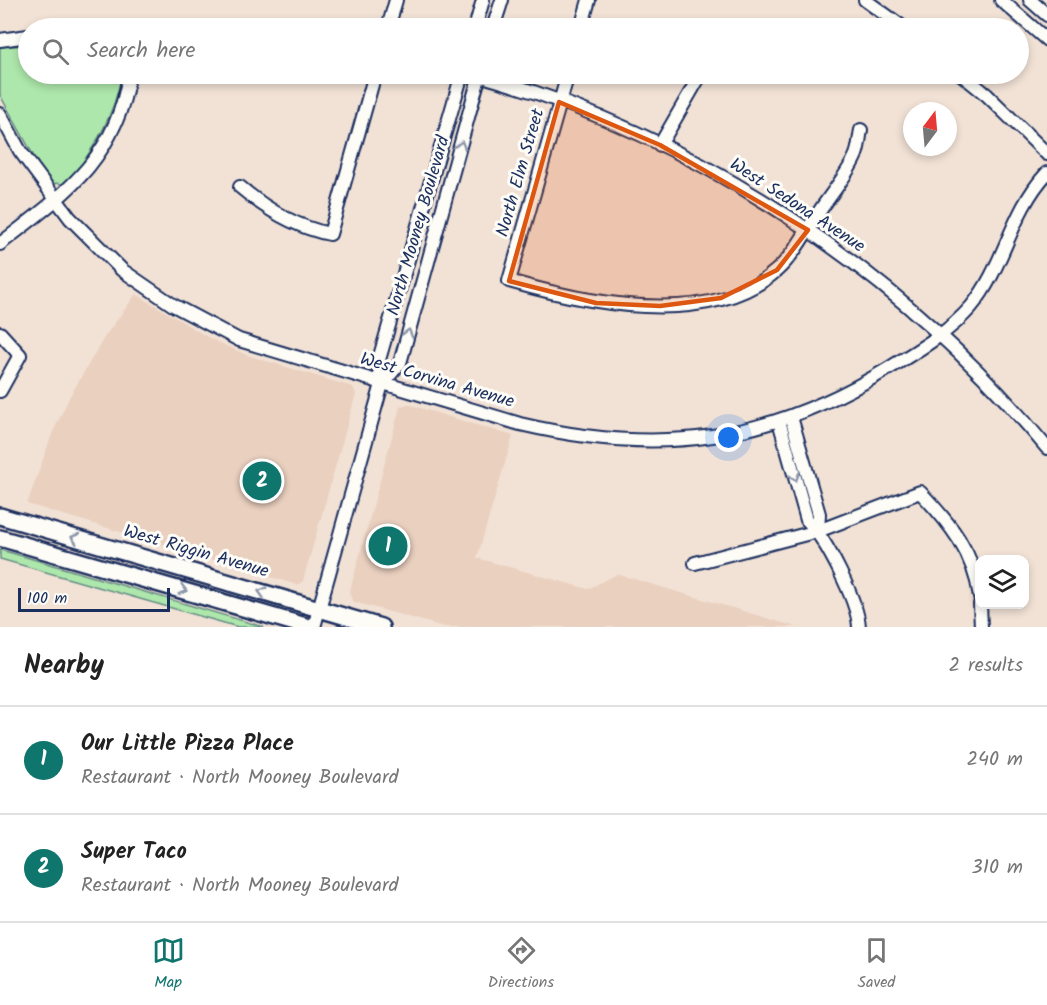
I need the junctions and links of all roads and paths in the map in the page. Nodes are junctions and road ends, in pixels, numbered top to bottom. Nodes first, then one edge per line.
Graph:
1 (396, 0) edge
2 (483, 0) edge
3 (502, 0) edge
4 (590, 0) edge
5 (865, 0) edge
6 (1001, 0) edge
7 (1030, 0) edge
8 (1047, 15) edge
9 (391, 18) edge
10 (478, 18) edge
11 (496, 18) edge
12 (584, 18) edge
13 (890, 18) edge
14 (1022, 18) edge
15 (1029, 24) edge
16 (18, 37) edge
17 (0, 40) edge
18 (1047, 40) edge
19 (127, 84) edge
20 (372, 84) edge
21 (459, 84) edge
22 (476, 84) edge
23 (508, 84) edge
24 (565, 84) edge
25 (695, 84) edge
26 (973, 84) edge
27 (559, 102) junction
28 (0, 114) edge
29 (861, 130) dead end
30 (660, 144) junction
31 (1047, 154) edge
32 (1047, 173) edge
33 (240, 187) dead end
34 (56, 200) junction
35 (808, 230) junction
36 (0, 244) edge
37 (0, 333) edge
38 (940, 336) junction
39 (382, 384) junction
40 (0, 391) edge
41 (785, 419) junction
42 (1047, 448) edge
43 (0, 516) edge
44 (818, 531) junction
45 (0, 538) edge
46 (695, 563) dead end
47 (975, 576) edge
48 (318, 609) junction
49 (980, 609) edge
50 (309, 627) edge
51 (314, 627) edge
52 (381, 627) edge
53 (859, 627) edge
54 (981, 627) edge

1 - 9 street
2 - 10 street
3 - 11 street
4 - 12 street
5 - 13 street
6 - 14 street
7 - 8 street
15 - 18 street
16 - 17 street
19 - 34 street
20 - 33 street
21 - 39 street, North Mooney Boulevard
39 -> 22 street, North Mooney Boulevard
23 - 27 street, West Sedona Avenue
24 - 27 street, North Elm Street
25 - 30 street
26 - 31 street
27 - 30 street, West Sedona Avenue
27 - 35 street, North Elm Street
28 - 34 street, West Corvina Avenue
29 - 35 street
30 - 35 street, West Sedona Avenue
32 - 38 street, West Corvina Avenue
34 - 36 street
34 - 39 street, West Corvina Avenue
35 - 38 street, West Sedona Avenue
37 - 40 street
38 - 41 street, West Corvina Avenue
38 - 42 street, West Sedona Avenue
39 - 41 street, West Corvina Avenue
39 - 48 street, North Mooney Boulevard
41 - 44 street
48 -> 43 main road, West Riggin Avenue
44 - 46 street
44 - 47 street
44 - 53 street
45 -> 50 main road
48 - 51 street, North Mooney Boulevard
48 - 52 main road, West Riggin Avenue
49 - 54 street

